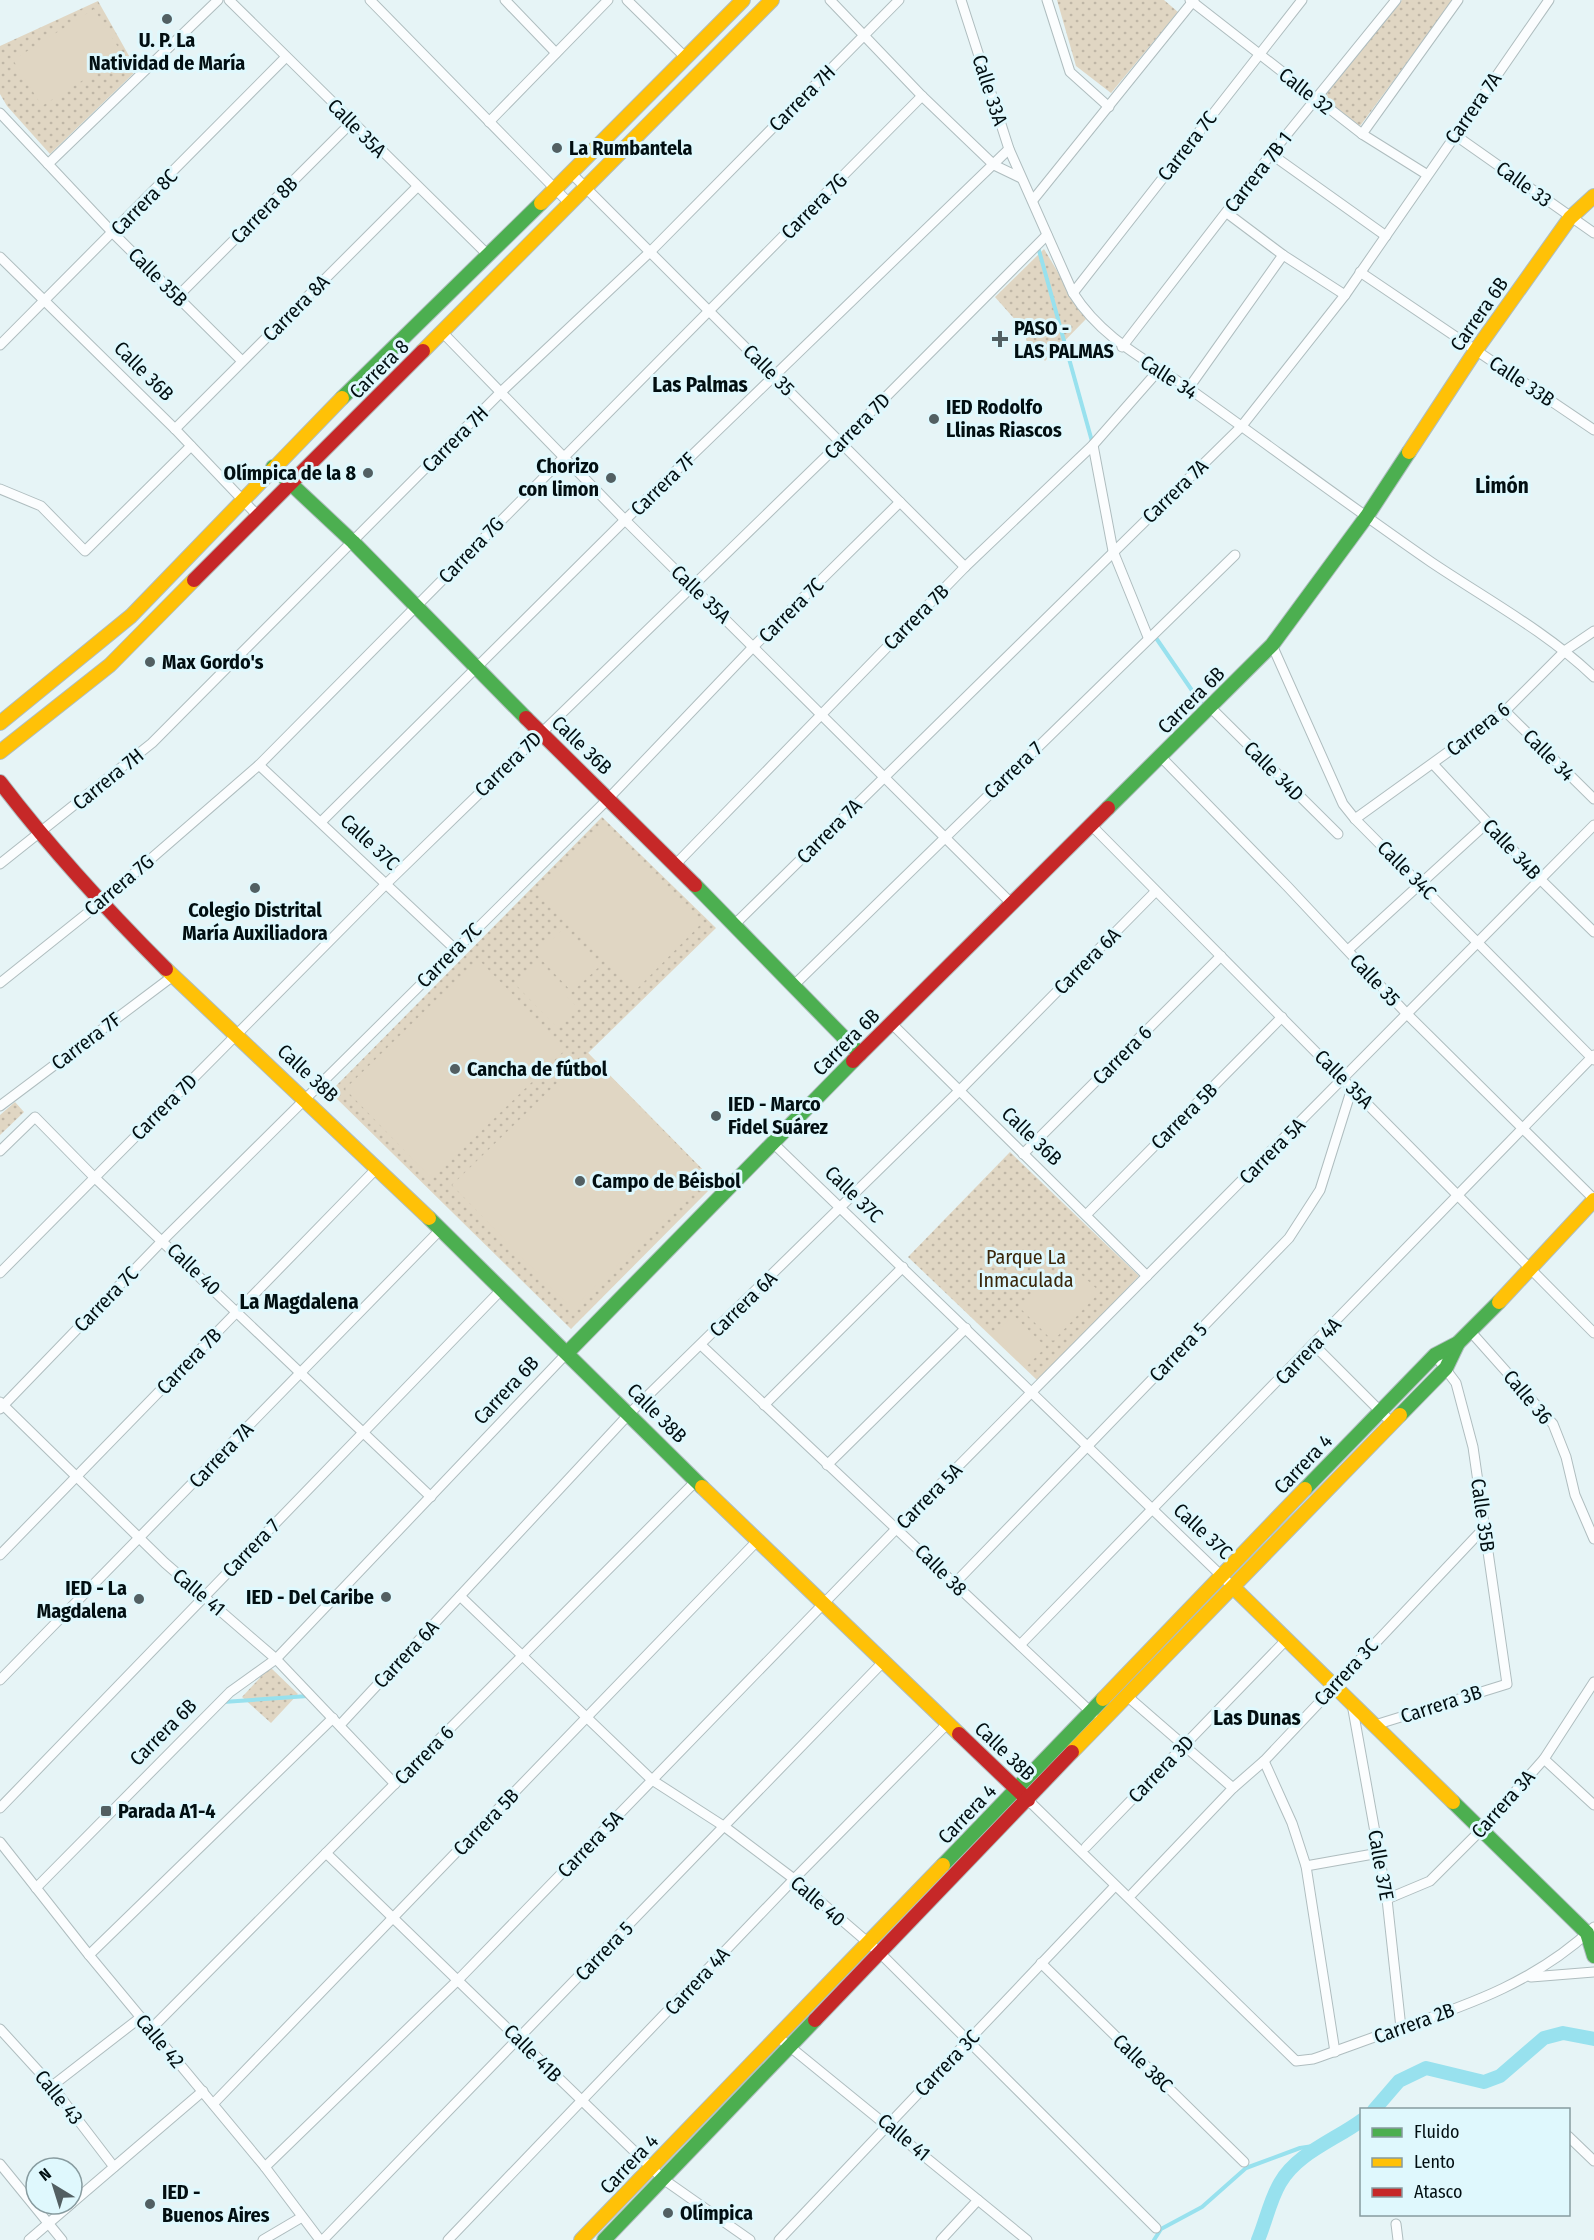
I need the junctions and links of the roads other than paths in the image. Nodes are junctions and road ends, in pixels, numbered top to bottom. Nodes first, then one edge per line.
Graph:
1 (218, 0) edge
2 (228, 0) edge
3 (370, 0) edge
4 (506, 0) edge
5 (608, 0) edge
6 (627, 0) edge
7 (743, 0) edge
8 (772, 0) edge
9 (830, 0) edge
10 (899, 0) edge
11 (961, 0) edge
12 (1047, 0) edge
13 (1302, 0) edge
14 (1396, 0) edge
15 (1458, 0) edge
16 (1549, 0) edge
17 (1192, 1) edge
18 (864, 35) junction
19 (556, 53) junction
20 (1258, 54) junction
21 (286, 57) junction
22 (686, 58) junction
23 (922, 96) junction
24 (1316, 99) junction
25 (1109, 107) junction
26 (0, 113) edge
27 (489, 122) junction
28 (351, 123) junction
29 (1362, 134) junction
30 (1455, 135) junction
31 (1009, 149) junction
32 (1271, 154) junction
33 (48, 164) junction
34 (994, 165) junction
35 (572, 174) junction
36 (1426, 174) junction
37 (1022, 178) junction
38 (417, 188) junction
39 (587, 188) junction
40 (556, 190) junction
41 (1594, 196) edge
42 (1032, 200) junction
43 (570, 204) junction
44 (1227, 213) junction
45 (1570, 218) junction
46 (113, 233) junction
47 (1594, 233) edge
48 (1047, 235) junction
49 (1386, 236) junction
50 (651, 251) junction
51 (487, 254) junction
52 (1282, 255) junction
53 (0, 257) edge
54 (1360, 272) junction
55 (1073, 293) junction
56 (1345, 295) junction
57 (177, 296) junction
58 (46, 300) junction
59 (710, 311) junction
60 (443, 333) junction
61 (0, 345) edge
62 (1122, 347) junction
63 (1476, 350) junction
64 (242, 361) junction
65 (1158, 371) junction
66 (774, 375) junction
67 (1188, 388) junction
68 (502, 391) junction
69 (1241, 427) junction
70 (175, 429) junction
71 (1594, 430) edge
72 (841, 442) junction
73 (1093, 445) junction
74 (190, 446) junction
75 (562, 456) junction
76 (273, 467) junction
77 (291, 483) junction
78 (0, 489) edge
79 (242, 500) junction
80 (900, 502) junction
81 (258, 516) junction
82 (1367, 516) junction
83 (625, 520) junction
84 (354, 542) junction
85 (1113, 551) junction
86 (1235, 555) dead end
87 (965, 567) junction
88 (693, 586) junction
89 (416, 606) junction
90 (1594, 631) edge
91 (1149, 637) junction
92 (1272, 645) junction
93 (754, 646) junction
94 (1566, 650) junction
95 (478, 669) junction
96 (1594, 678) edge
97 (1210, 707) junction
98 (1505, 711) junction
99 (820, 713) junction
100 (0, 723) edge
101 (540, 732) junction
102 (0, 752) edge
103 (1161, 757) junction
104 (1433, 764) junction
105 (259, 765) junction
106 (883, 778) junction
107 (0, 782) edge
108 (608, 799) junction
109 (1594, 799) edge
110 (1355, 819) junction
111 (321, 822) junction
112 (1488, 823) junction
113 (1594, 825) edge
114 (1092, 826) junction
115 (40, 834) junction
116 (1338, 834) dead end
117 (944, 838) junction
118 (0, 864) edge
119 (675, 865) junction
120 (1541, 880) junction
121 (1420, 883) junction
122 (386, 884) junction
123 (1155, 892) junction
124 (100, 903) junction
125 (1012, 904) junction
126 (735, 924) junction
127 (1594, 932) edge
128 (1478, 941) junction
129 (455, 949) junction
130 (1347, 950) junction
131 (1221, 956) junction
132 (173, 976) junction
133 (0, 983) edge
134 (793, 986) junction
135 (1407, 1014) junction
136 (1282, 1017) junction
137 (891, 1023) junction
138 (237, 1035) junction
139 (860, 1054) junction
140 (1593, 1057) edge
141 (1344, 1079) junction
142 (1352, 1088) junction
143 (958, 1092) junction
144 (306, 1098) junction
145 (0, 1107) edge
146 (1523, 1129) junction
147 (773, 1143) junction
148 (0, 1151) edge
149 (1023, 1154) junction
150 (377, 1168) junction
151 (93, 1176) junction
152 (1457, 1196) junction
153 (1594, 1200) edge
154 (840, 1209) junction
155 (1086, 1215) junction
156 (441, 1229) junction
157 (163, 1240) junction
158 (903, 1267) junction
159 (1531, 1267) junction
160 (0, 1273) edge
161 (1147, 1276) junction
162 (502, 1289) junction
163 (238, 1311) junction
164 (966, 1328) junction
165 (1471, 1332) junction
166 (1594, 1333) edge
167 (1458, 1343) junction
168 (701, 1345) junction
169 (1314, 1345) junction
170 (568, 1352) junction
171 (1435, 1355) junction
172 (1446, 1368) junction
173 (302, 1372) junction
174 (1034, 1392) junction
175 (1, 1405) edge
176 (764, 1405) junction
177 (1381, 1412) junction
178 (630, 1413) junction
179 (1392, 1423) junction
180 (363, 1431) junction
181 (1087, 1445) junction
182 (827, 1465) junction
183 (76, 1476) junction
184 (696, 1481) junction
185 (431, 1497) junction
186 (1153, 1511) junction
187 (897, 1527) junction
188 (1484, 1528) junction
189 (139, 1538) junction
190 (1594, 1539) edge
191 (758, 1540) junction
192 (0, 1555) edge
193 (1222, 1576) junction
194 (954, 1584) junction
195 (1234, 1588) junction
196 (205, 1596) junction
197 (460, 1596) junction
198 (825, 1604) junction
199 (1286, 1640) junction
200 (1020, 1645) junction
201 (522, 1656) junction
202 (276, 1659) junction
203 (884, 1661) junction
204 (0, 1680) edge
205 (1507, 1684) joint
206 (1594, 1684) edge
207 (1333, 1685) junction
208 (1127, 1696) junction
209 (1352, 1703) junction
210 (1090, 1711) junction
211 (585, 1718) junction
212 (337, 1721) junction
213 (1102, 1721) junction
214 (948, 1723) junction
215 (1375, 1725) junction
216 (1183, 1746) junction
217 (1544, 1759) junction
218 (1264, 1761) junction
219 (652, 1780) junction
220 (395, 1784) junction
221 (1233, 1788) junction
222 (1023, 1795) junction
223 (1594, 1805) edge
224 (0, 1808) edge
225 (725, 1827) junction
226 (1483, 1828) junction
227 (2, 1848) edge
228 (1086, 1848) dead end
229 (326, 1853) junction
230 (1379, 1853) junction
231 (1306, 1866) junction
232 (794, 1879) junction
233 (1115, 1886) junction
234 (36, 1888) junction
235 (1132, 1894) dead end
236 (1387, 1899) junction
237 (394, 1917) junction
238 (1591, 1930) edge
239 (867, 1943) junction
240 (879, 1952) junction
241 (89, 1955) junction
242 (1594, 1956) edge
243 (1041, 1963) junction
244 (1594, 1972) edge
245 (1529, 1977) junction
246 (459, 1979) junction
247 (141, 2017) junction
248 (1401, 2028) junction
249 (0, 2029) edge
250 (151, 2029) junction
251 (778, 2037) junction
252 (517, 2039) junction
253 (968, 2041) junction
254 (791, 2046) junction
255 (1335, 2052) junction
256 (1296, 2061) joint
257 (52, 2086) junction
258 (202, 2091) junction
259 (582, 2102) junction
260 (213, 2104) junction
261 (888, 2124) junction
262 (1570, 2137) edge
263 (1594, 2161) edge
264 (1244, 2162) dead end
265 (0, 2163) edge
266 (114, 2167) junction
267 (265, 2167) junction
268 (652, 2168) junction
269 (663, 2179) junction
270 (84, 2193) edge
271 (978, 2200) junction
272 (57, 2216) edge
273 (302, 2217) junction
274 (49, 2223) junction
275 (1396, 2224) dead end
276 (1156, 2228) dead end
277 (29, 2240) edge
278 (62, 2240) edge
279 (263, 2240) edge
280 (321, 2240) edge
281 (448, 2240) edge
282 (581, 2240) edge
283 (604, 2240) edge
284 (750, 2240) edge
285 (779, 2240) edge
286 (941, 2240) edge
287 (1028, 2240) edge
288 (1398, 2240) edge

1 - 33 street
2 - 21 street, Calle 35A
3 - 27 street
4 - 19 street
5 - 19 street
6 - 22 street
7 - 22 street, Carrera 8
8 - 39 street, Carrera 8
9 - 18 street
10 - 18 street, Carrera 7H
11 - 31 street, Calle 33A
12 - 25 street
13 - 20 street, Carrera 7C
14 - 24 street, Carrera 7B 1
15 - 29 street
16 - 30 street, Carrera 7A
17 - 20 street, Calle 32
17 - 25 street
18 - 23 street
18 - 50 street, Carrera 7H
19 - 27 street
20 - 24 street, Calle 32
20 - 55 street, Carrera 7C
21 - 28 street, Calle 35A
21 - 46 street, Carrera 8C
22 - 35 street, Carrera 8
23 - 34 street
23 - 59 street, Carrera 7G
24 - 29 street, Calle 32
24 - 32 street, Carrera 7B 1
25 - 42 street
26 - 33 street, Calle 35B
27 - 40 street
28 - 38 street, Calle 35A
28 - 57 street, Carrera 8B
29 - 36 street, Calle 32
30 - 36 street, Carrera 7A
30 - 45 street, Calle 33
31 - 34 street, Carrera 7F
31 - 37 street, Calle 33A
32 - 44 street, Carrera 7B 1
32 - 49 street
33 - 46 street, Calle 35B
34 - 37 street
34 - 66 street, Carrera 7F
35 - 39 street, Calle 35
35 - 40 street, Carrera 8
36 - 49 street, Carrera 7A
37 - 42 street, Calle 34
38 - 51 street, Calle 35A
38 - 64 street, Carrera 8A
39 - 43 street, Carrera 8
39 - 50 street, Calle 35
40 - 43 street
40 - 51 street, Carrera 8
41 - 45 street, Carrera 6B
42 - 48 street, Calle 34
43 - 60 street, Carrera 8
44 - 52 street
44 - 62 street, Carrera 7B 1
45 - 47 street, Calle 33
45 - 63 street, Carrera 6B
46 - 57 street, Calle 35B
46 - 58 street, Carrera 8C
48 - 55 street, Calle 34
48 - 72 street, Carrera 7D
49 - 54 street, Carrera 7A
50 - 59 street, Calle 35
50 - 68 street, Carrera 7H
51 - 76 street, Carrera 8
52 - 56 street
52 - 67 street
53 - 58 street, Calle 36B
54 - 56 street, Carrera 7A
54 - 63 street, Calle 33B
55 - 62 street, Calle 34
56 - 69 street, Carrera 7A
57 - 64 street, Calle 35B
58 - 61 street, Carrera 8C
58 - 70 street, Calle 36B
59 - 66 street, Calle 35
59 - 75 street, Carrera 7G
60 - 68 street, Calle 35A
60 - 77 street, Carrera 8
62 - 65 street, Calle 34
63 - 71 street, Calle 33B
63 - 82 street, Carrera 6B
64 - 70 street, Carrera 8A
65 - 67 street, Calle 34
65 - 73 street, Carrera 7B
66 - 72 street, Calle 35
66 - 83 street, Carrera 7F
67 - 69 street, Calle 34
68 - 75 street, Calle 35A
68 - 84 street, Carrera 7H
69 - 82 street, Calle 34
69 - 85 street, Carrera 7A
70 - 74 street, Calle 36B
72 - 80 street, Calle 35
72 - 88 street, Carrera 7D
73 - 85 street
73 - 87 street, Carrera 7B
74 - 78 street
74 - 79 street, Calle 36B
75 - 83 street, Calle 35A
75 - 89 street, Carrera 7G
76 - 77 street, Calle 36B
76 - 79 street, Carrera 8
77 - 81 street, Carrera 8
77 - 84 street, Calle 36B
79 - 81 street, Calle 36B
79 - 100 street, Carrera 8
80 - 87 street, Calle 35
80 - 93 street, Carrera 7C
81 - 102 street, Carrera 8
82 - 92 street, Carrera 6B
82 - 94 street, Calle 34
83 - 88 street, Calle 35A
83 - 95 street, Carrera 7F
84 - 89 street, Calle 36B
84 - 115 street, Carrera 7H
85 - 91 street
85 - 106 street, Carrera 7A
86 - 91 street, Carrera 7
87 - 99 street, Carrera 7B
88 - 93 street, Calle 35A
88 - 101 street, Carrera 7D
89 - 95 street, Calle 36B
89 - 105 street, Carrera 7G
90 - 94 street, Carrera 6
91 - 117 street, Carrera 7
92 - 97 street, Carrera 6B
92 - 110 street, Calle 34C
93 - 99 street, Calle 35A
93 - 108 street, Carrera 7C
94 - 96 street, Calle 34
94 - 98 street, Carrera 6
95 - 101 street, Calle 36B
95 - 111 street, Carrera 7F
97 - 103 street, Carrera 6B
97 - 116 street, Calle 34D
98 - 104 street, Carrera 6
98 - 109 street, Calle 34
99 - 106 street, Calle 35A
99 - 119 street, Carrera 7B
101 - 108 street, Calle 36B
101 - 122 street, Carrera 7D
103 - 114 street, Carrera 6B
103 - 130 street, Calle 35
104 - 110 street, Carrera 6
104 - 112 street, Calle 34B
105 - 111 street, Calle 37C
105 - 124 street, Carrera 7G
106 - 117 street, Calle 35A
106 - 126 street, Carrera 7A
107 - 115 street, Calle 38B
108 - 119 street, Calle 36B
108 - 129 street, Carrera 7C
110 - 121 street, Calle 34C
111 - 122 street, Calle 37C
112 - 120 street, Calle 34B
112 - 121 street
113 - 120 street, Carrera 5A
114 - 123 street, Calle 35A
114 - 125 street, Carrera 6B
115 - 118 street, Carrera 7H
115 - 124 street, Calle 38B
117 - 125 street, Calle 35A
117 - 134 street, Carrera 7
119 - 126 street, Calle 36B
120 - 127 street, Calle 34B
120 - 128 street, Carrera 5A
121 - 128 street, Calle 34C
121 - 130 street
122 - 129 street, Calle 37C
122 - 138 street, Carrera 7D
123 - 131 street, Calle 35A
123 - 143 street, Carrera 6A
124 - 132 street, Calle 38B
124 - 133 street, Carrera 7G
125 - 137 street, Carrera 6B
126 - 134 street, Calle 36B
128 - 135 street, Carrera 5A
128 - 140 street, Calle 34C
129 - 144 street, Carrera 7C
130 - 135 street, Calle 35
131 - 136 street, Calle 35A
131 - 149 street, Carrera 6
132 - 138 street, Calle 38B
132 - 145 street, Carrera 7F
134 - 139 street, Calle 36B
135 - 141 street, Carrera 5A
135 - 146 street, Calle 35
136 - 141 street, Calle 35A
136 - 155 street, Carrera 5B
137 - 139 street, Carrera 6B
137 - 143 street, Calle 36B
138 - 144 street, Calle 38B
138 - 151 street, Carrera 7D
139 - 147 street, Carrera 6B
140 - 146 street, Carrera 4A
141 - 142 street, Calle 35A
141 - 161 street, Carrera 5A
142 - 152 street, Calle 35A
142 - 181 street, Carrera 5
143 - 149 street, Calle 36B
143 - 154 street, Carrera 6A
144 - 150 street, Calle 38B
144 - 157 street, Carrera 7C
146 - 152 street, Carrera 4A
146 - 153 street, Calle 35
147 - 154 street, Calle 37C
147 - 170 street, Carrera 6B
148 - 151 street, Calle 40
149 - 155 street, Calle 36B
150 - 156 street, Calle 38B
150 - 163 street, Carrera 7B
151 - 157 street, Calle 40
151 - 160 street, Carrera 7D
152 - 159 street, Calle 35A
152 - 169 street, Carrera 4A
153 - 159 street, Carrera 4
154 - 158 street, Calle 37C
154 - 168 street, Carrera 6A
155 - 161 street, Calle 36B
156 - 162 street, Calle 38B
156 - 173 street, Carrera 7A
157 - 163 street, Calle 40
157 - 175 street, Carrera 7C
158 - 164 street, Calle 37C
158 - 176 street
159 - 165 street, Carrera 4
159 - 166 street, Calle 35A
161 - 174 street, Carrera 5A
162 - 170 street, Calle 38B
162 - 180 street, Carrera 7
163 - 173 street, Calle 40
163 - 183 street, Carrera 7B
164 - 174 street, Calle 37C
164 - 182 street
165 - 167 street, Carrera 4
165 - 190 street, Calle 36
167 - 171 street, Carrera 4
167 - 172 street, Carrera 4
168 - 176 street, Calle 38
168 - 178 street, Carrera 6A
169 - 177 street
169 - 186 street, Carrera 4A
170 - 178 street, Calle 38B
170 - 185 street, Carrera 6B
171 - 172 street, Calle 35B
171 - 177 street, Carrera 4
172 - 179 street, Carrera 4
172 - 188 street, Calle 35B
173 - 180 street, Calle 40
173 - 189 street, Carrera 7A
174 - 181 street, Calle 37C
174 - 187 street, Carrera 5A
175 - 183 street, Calle 41
176 - 182 street, Calle 38
177 - 179 street
177 - 193 street, Carrera 4
178 - 184 street, Calle 38B
178 - 197 street, Carrera 6A
179 - 195 street, Carrera 4
180 - 185 street, Calle 40
180 - 196 street, Carrera 7
181 - 186 street, Calle 37C
181 - 194 street, Carrera 5
182 - 187 street, Calle 38
183 - 189 street, Calle 41
183 - 192 street, Carrera 7B
184 - 191 street, Calle 38B
184 - 201 street, Carrera 6
185 - 202 street, Carrera 6B
186 - 193 street, Calle 37C
186 - 200 street, Carrera 4A
187 - 194 street, Calle 38
187 - 198 street, Carrera 5A
188 - 205 street, Calle 35B
188 - 207 street, Carrera 3C
189 - 196 street, Calle 41
189 - 204 street, Carrera 7A
191 - 198 street, Calle 38B
191 - 211 street, Carrera 5B
193 - 195 street, Calle 37C
193 - 210 street, Carrera 4
194 - 200 street, Calle 38
195 - 199 street, Calle 37C
195 - 208 street, Carrera 4
196 - 202 street, Calle 41
196 - 224 street, Carrera 7
197 - 201 street, Calle 40
197 - 212 street, Carrera 6A
198 - 203 street, Calle 38B
198 - 219 street, Carrera 5A
199 - 207 street, Calle 37C
199 - 216 street, Carrera 3D
200 - 210 street, Calle 38
201 - 211 street, Calle 40
201 - 220 street, Carrera 6
202 - 212 street, Calle 41
202 - 234 street, Carrera 6B
203 - 214 street, Calle 38B
203 - 225 street, Carrera 5
205 - 215 street, Carrera 3B
206 - 217 street, Carrera 3A
207 - 209 street, Calle 37C
207 - 218 street, Carrera 3C
208 - 213 street, Carrera 4
208 - 216 street
209 - 215 street, Calle 37C
209 - 230 street, Calle 37E
210 - 213 street, Calle 38
210 - 222 street, Carrera 4
211 - 219 street, Calle 40
211 - 237 street, Carrera 5B
212 - 220 street, Calle 41
212 - 241 street, Carrera 6A
213 - 222 street, Carrera 4
214 - 222 street, Calle 38B
214 - 232 street, Carrera 4A
215 - 226 street, Calle 37C
216 - 221 street
216 - 228 street, Carrera 3D
217 - 223 street
217 - 226 street, Carrera 3A
218 - 221 street, Carrera 3C
218 - 231 street
219 - 225 street, Calle 40
219 - 246 street, Carrera 5A
220 - 229 street, Carrera 6
221 - 235 street, Carrera 3C
222 - 233 street, Calle 38B
222 - 239 street, Carrera 4
222 - 240 street, Carrera 4
225 - 232 street, Calle 40
225 - 252 street, Carrera 5
226 - 236 street, Carrera 3A
226 - 238 street, Calle 37C
227 - 234 street, Calle 42
229 - 237 street, Calle 41B
229 - 250 street, Carrera 6
230 - 231 street
230 - 236 street, Calle 37E
231 - 255 street
232 - 239 street, Calle 40
232 - 259 street, Carrera 4A
233 - 243 street, Carrera 3C
233 - 256 street, Calle 38B
234 - 241 street, Calle 42
236 - 248 street, Calle 37E
237 - 246 street, Calle 41B
237 - 260 street, Carrera 5B
238 - 242 street, Calle 37C
238 - 245 street, Carrera 2B
239 - 240 street, Calle 40
239 - 251 street, Carrera 4
240 - 253 street, Calle 40
240 - 254 street, Carrera 4
241 - 247 street, Calle 42
243 - 253 street, Carrera 3C
243 - 264 street, Calle 38C
244 - 245 street, Carrera 2B
245 - 248 street, Carrera 2B
246 - 252 street, Calle 41B
246 - 267 street, Carrera 5A
247 - 250 street, Calle 42
247 - 257 street
248 - 255 street, Carrera 2B
249 - 257 street, Calle 43
250 - 258 street, Calle 42
251 - 254 street, Calle 41
251 - 268 street, Carrera 4
252 - 259 street, Calle 41B
252 - 280 street, Carrera 5
253 - 261 street, Carrera 3C
253 - 276 street, Calle 40
254 - 261 street, Calle 41
254 - 269 street, Carrera 4
255 - 256 street, Carrera 2B
257 - 266 street, Calle 43
258 - 260 street, Calle 42
258 - 266 street
259 - 268 street, Calle 41B
259 - 281 street, Carrera 4A
260 - 267 street, Calle 42
261 - 271 street, Calle 41
261 - 285 street, Carrera 3C
262 - 263 street
265 - 274 street
266 - 270 street
267 - 273 street, Calle 42
268 - 269 street, Calle 41B
268 - 282 street, Carrera 4
269 - 283 street, Carrera 4
269 - 284 street, Calle 41B
271 - 286 street
271 - 287 street, Calle 41
272 - 274 street
273 - 279 street
273 - 280 street, Calle 42
274 - 277 street
274 - 278 street
275 - 288 street

